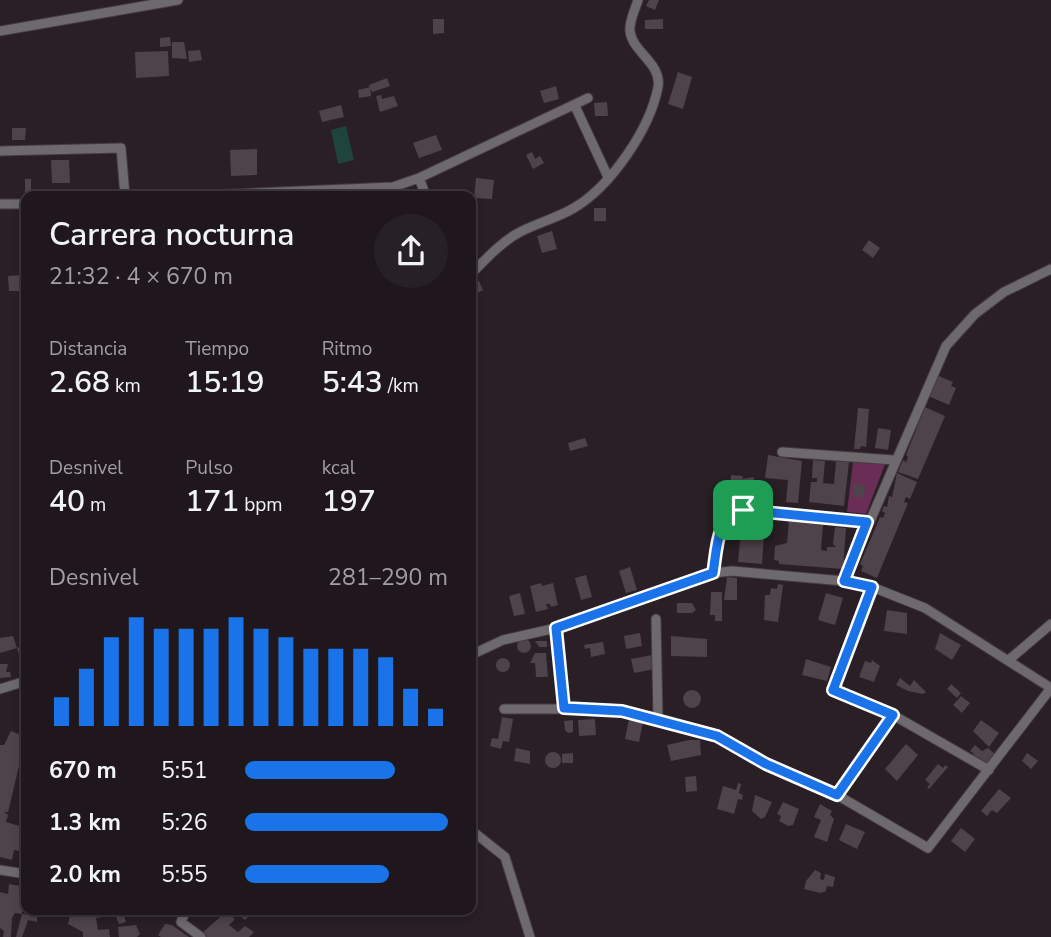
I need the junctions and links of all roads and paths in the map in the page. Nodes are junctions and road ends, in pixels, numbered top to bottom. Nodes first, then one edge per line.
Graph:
1 (178, 0) edge
2 (638, 0) edge
3 (0, 31) edge
4 (588, 98) dead end
5 (575, 106) junction
6 (0, 151) edge
7 (608, 177) junction
8 (419, 178) junction
9 (125, 191) edge
10 (368, 191) edge
11 (424, 191) edge
12 (0, 204) edge
13 (21, 204) edge
14 (476, 269) edge
15 (1051, 269) edge
16 (782, 452) dead end
17 (894, 460) junction
18 (867, 522) junction
19 (713, 573) junction
20 (844, 581) junction
21 (872, 587) junction
22 (656, 619) dead end
23 (1051, 624) edge
24 (556, 628) junction
25 (476, 653) edge
26 (1010, 659) junction
27 (21, 683) edge
28 (1051, 688) edge
29 (0, 689) edge
30 (564, 708) junction
31 (504, 709) dead end
32 (893, 715) junction
33 (658, 718) junction
34 (989, 770) junction
35 (837, 795) junction
36 (476, 834) edge
37 (0, 870) edge
38 (21, 873) edge
39 (184, 915) edge
40 (201, 937) edge
41 (530, 937) edge

1 - 3 street
2 - 7 street
4 - 5 street
5 - 7 street
5 - 8 street
6 - 9 street
7 - 14 street
8 - 10 street
8 - 11 street
12 - 13 street
15 - 17 street
16 - 17 street
17 - 18 street
18 - 19 street
18 - 20 street
19 - 20 street
19 - 24 street
20 - 21 street
21 - 26 street
21 - 32 street
22 - 33 street
23 - 26 street
24 - 25 street
24 - 30 street
26 - 28 street
27 - 29 street
28 - 34 street
30 - 31 street
30 - 33 street
32 - 34 street
32 - 35 street
33 - 35 street
34 - 35 street
36 - 41 street
37 - 38 street
39 - 40 street

